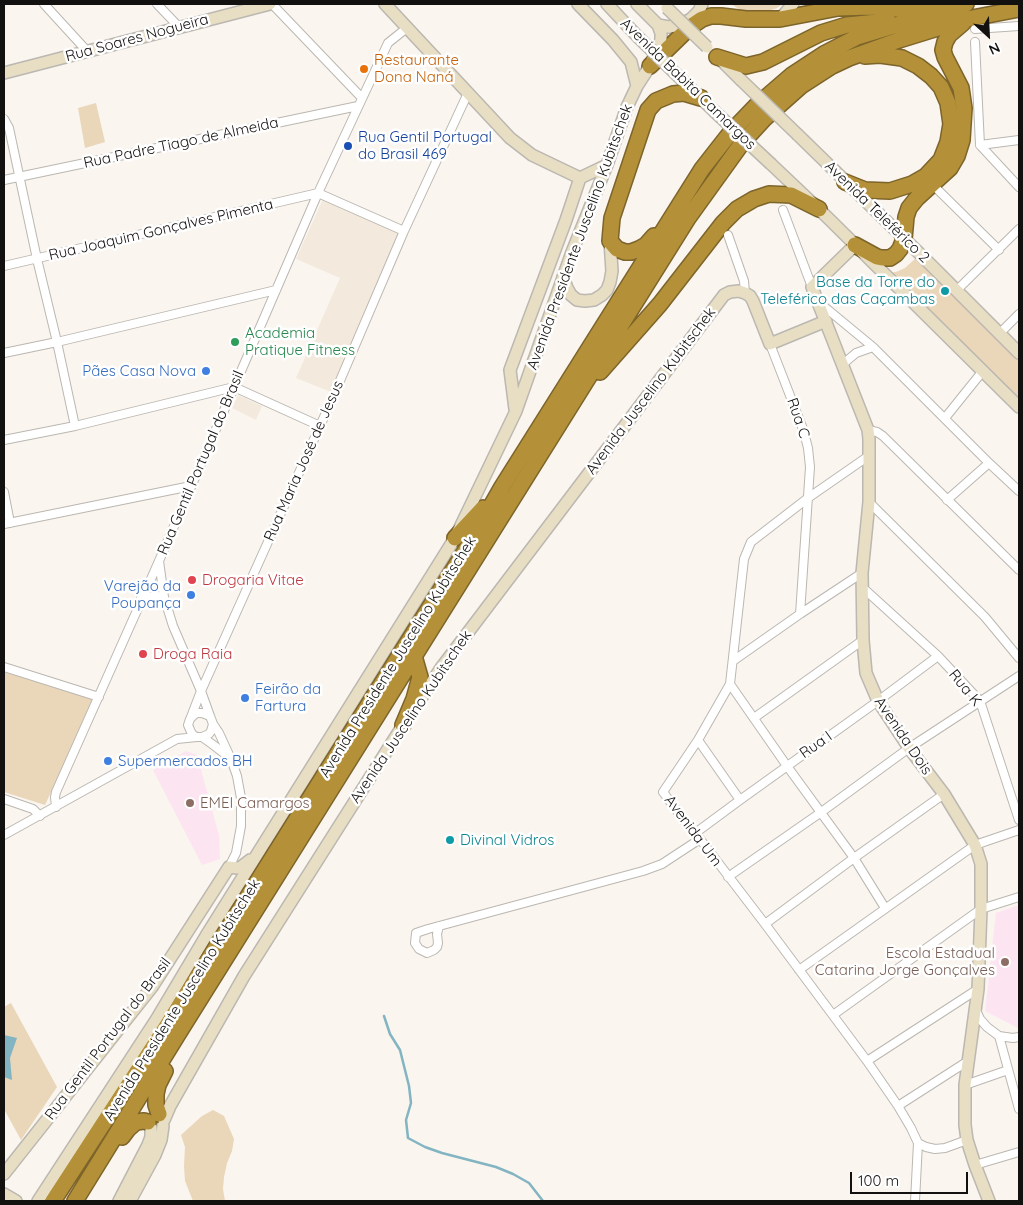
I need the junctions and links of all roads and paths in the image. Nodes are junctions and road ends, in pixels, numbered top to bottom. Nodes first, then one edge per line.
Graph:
1 (44, 4) edge
2 (157, 4) edge
3 (271, 4) edge
4 (386, 4) edge
5 (578, 4) edge
6 (607, 4) edge
7 (637, 4) edge
8 (702, 4) edge
9 (793, 4) edge
10 (665, 6) edge
11 (1019, 9) edge
12 (968, 14) edge
13 (780, 19) junction
14 (918, 19) junction
15 (658, 25) junction
16 (1019, 26) edge
17 (179, 28) junction
18 (409, 29) junction
19 (975, 42) dead end
20 (88, 51) junction
21 (712, 52) junction
22 (849, 58) junction
23 (650, 66) junction
24 (4, 74) edge
25 (637, 86) junction
26 (468, 93) junction
27 (701, 98) junction
28 (360, 102) junction
29 (4, 119) edge
30 (1019, 140) edge
31 (980, 145) junction
32 (607, 165) junction
33 (19, 177) junction
34 (580, 178) junction
35 (4, 180) edge
36 (846, 182) junction
37 (1019, 187) edge
38 (938, 190) dead end
39 (318, 193) junction
40 (818, 209) junction
41 (783, 210) dead end
42 (681, 215) junction
43 (566, 220) junction
44 (1019, 229) edge
45 (404, 231) junction
46 (728, 235) dead end
47 (904, 239) junction
48 (610, 240) junction
49 (855, 245) junction
50 (1000, 250) junction
51 (572, 252) junction
52 (37, 259) junction
53 (4, 266) edge
54 (563, 277) junction
55 (812, 287) junction
56 (276, 290) junction
57 (956, 291) junction
58 (745, 293) junction
59 (819, 302) junction
60 (1019, 314) edge
61 (826, 320) junction
62 (1000, 333) junction
63 (57, 342) junction
64 (770, 344) junction
65 (873, 348) junction
66 (1019, 353) edge
67 (4, 354) edge
68 (843, 364) junction
69 (982, 372) junction
70 (234, 387) junction
71 (571, 406) junction
72 (1019, 407) edge
73 (516, 411) junction
74 (945, 418) junction
75 (75, 426) junction
76 (320, 426) junction
77 (868, 430) junction
78 (4, 440) edge
79 (870, 455) junction
80 (989, 463) junction
81 (191, 486) junction
82 (502, 487) junction
83 (1019, 491) edge
84 (4, 492) edge
85 (808, 498) junction
86 (947, 500) junction
87 (869, 502) junction
88 (7, 524) edge
89 (456, 538) junction
90 (159, 561) junction
91 (1019, 570) edge
92 (862, 573) junction
93 (862, 587) junction
94 (164, 597) junction
95 (141, 598) junction
96 (800, 614) junction
97 (863, 640) junction
98 (414, 656) junction
99 (938, 656) junction
100 (1019, 658) edge
101 (733, 661) junction
102 (4, 667) edge
103 (1019, 676) edge
104 (426, 678) junction
105 (730, 684) junction
106 (201, 691) junction
107 (98, 697) junction
108 (980, 701) junction
109 (878, 702) junction
110 (210, 716) junction
111 (754, 718) junction
112 (190, 721) junction
113 (213, 724) junction
114 (403, 726) joint
115 (200, 737) junction
116 (177, 739) junction
117 (698, 740) junction
118 (909, 748) junction
119 (231, 759) junction
120 (787, 766) junction
121 (944, 794) junction
122 (4, 799) edge
123 (740, 800) junction
124 (56, 807) junction
125 (820, 813) junction
126 (40, 816) junction
127 (1019, 820) edge
128 (1019, 830) edge
129 (4, 835) edge
130 (697, 836) junction
131 (976, 845) junction
132 (256, 856) junction
133 (854, 858) junction
134 (229, 866) junction
135 (728, 877) junction
136 (1019, 897) edge
137 (207, 900) junction
138 (885, 908) junction
139 (981, 910) junction
140 (193, 923) junction
141 (765, 924) junction
142 (439, 926) junction
143 (206, 933) junction
144 (800, 970) junction
145 (978, 989) junction
146 (195, 1007) junction
147 (975, 1008) junction
148 (833, 1015) junction
149 (999, 1036) junction
150 (1019, 1037) edge
151 (968, 1061) junction
152 (867, 1062) junction
153 (1008, 1070) junction
154 (965, 1085) junction
155 (898, 1106) junction
156 (1019, 1109) edge
157 (159, 1119) junction
158 (967, 1140) junction
159 (918, 1143) junction
160 (1019, 1152) edge
161 (975, 1165) junction
162 (95, 1168) junction
163 (4, 1174) edge
164 (38, 1201) edge
165 (53, 1201) edge
166 (75, 1201) edge
167 (119, 1201) edge
168 (130, 1201) edge
169 (915, 1201) edge
170 (988, 1201) edge

1 - 20 street
2 - 17 street
3 - 17 street, Rua Soares Nogueira
3 - 28 street
4 - 18 street
5 - 25 street
6 - 27 street, Avenida Babita Camargos, bridge
7 - 15 street
8 - 15 street
9 - 13 street
10 - 21 street, bridge
11 - 12 highway
12 - 13 highway
12 - 14 highway
12 - 16 street
12 - 22 highway
12 - 47 highway
13 - 23 highway
14 - 21 highway
14 - 42 highway
15 - 23 street, Avenida Presidente Juscelino Kubitschek
17 - 20 street, Rua Soares Nogueira
18 - 26 street
18 - 28 street, Rua Gentil Portugal do Brasil
19 - 31 street
20 - 24 street, Rua Soares Nogueira
21 - 36 street, Avenida Teleférico 2, bridge
22 - 36 highway
22 - 42 highway
23 - 25 street, Avenida Presidente Juscelino Kubitschek
25 - 32 street, Avenida Presidente Juscelino Kubitschek
26 - 34 street
26 - 45 street, Rua Maria José de Jesus
27 - 40 street, Avenida Babita Camargos, bridge
27 - 48 highway
28 - 33 street, Rua Padre Tiago de Almeida
28 - 39 street, Rua Gentil Portugal do Brasil
29 - 33 street
30 - 31 street
31 - 37 street
32 - 34 street
32 - 51 street, Avenida Presidente Juscelino Kubitschek
33 - 35 street, Rua Padre Tiago de Almeida
33 - 52 street
34 - 43 street, Avenida Presidente Juscelino Kubitschek
36 - 47 street, Avenida Teleférico 2
38 - 50 street
39 - 45 street
39 - 52 street, Rua Joaquim Gonçalves Pimenta
39 - 56 street, Rua Gentil Portugal do Brasil
40 - 49 street, Avenida Babita Camargos
40 - 71 highway
41 - 55 street, Avenida Dois
42 - 48 highway
42 - 71 highway, Avenida Presidente Juscelino Kubitschek
42 - 82 highway, Avenida Presidente Juscelino Kubitschek
43 - 51 street
43 - 73 street, Avenida Presidente Juscelino Kubitschek
44 - 50 street
45 - 76 street, Rua Maria José de Jesus
46 - 58 street, Rua C
47 - 49 highway
47 - 57 street, Avenida Teleférico 2
48 - 54 street
49 - 55 street
49 - 69 street, Avenida Babita Camargos
50 - 57 street
51 - 54 street, Avenida Presidente Juscelino Kubitschek
52 - 53 street, Rua Joaquim Gonçalves Pimenta
52 - 63 street
54 - 73 street, Avenida Presidente Juscelino Kubitschek
55 - 59 street, Avenida Dois
56 - 63 street
56 - 70 street, Rua Gentil Portugal do Brasil
57 - 62 street, Avenida Teleférico 2
58 - 64 street, Rua C
58 - 104 street, Avenida Juscelino Kubitschek
59 - 61 street, Avenida Dois
59 - 65 street
60 - 62 street
61 - 64 street
61 - 68 street, Avenida Dois
62 - 66 street, Avenida Teleférico 2
63 - 67 street
63 - 75 street
64 - 85 street, Rua C
65 - 68 street
65 - 74 street
68 - 77 street, Avenida Dois
69 - 72 street, Avenida Babita Camargos
69 - 74 street
70 - 75 street
70 - 76 street
70 - 81 street, Rua Gentil Portugal do Brasil
71 - 98 highway, Avenida Presidente Juscelino Kubitschek
73 - 89 street, Avenida Presidente Juscelino Kubitschek
74 - 80 street
75 - 78 street
76 - 106 street, Rua Maria José de Jesus
77 - 79 street, Avenida Dois
77 - 86 street
79 - 85 street, Avenida Um
79 - 87 street, Avenida Dois
80 - 83 street
80 - 86 street
81 - 88 street
81 - 90 street, Rua Gentil Portugal do Brasil
82 - 89 highway
82 - 165 highway, Avenida Presidente Juscelino Kubitschek
84 - 88 street
85 - 96 street, Rua C
85 - 101 street, Avenida Um
86 - 91 street
87 - 92 street, Avenida Dois
87 - 100 street
89 - 132 street, Avenida Presidente Juscelino Kubitschek
90 - 94 street, Rua Gentil Portugal do Brasil
90 - 95 street
92 - 93 street, Avenida Dois
92 - 96 street
93 - 97 street, Avenida Dois
93 - 99 street, Rua K
94 - 95 street
94 - 106 street, Rua Gentil Portugal do Brasil
95 - 107 street
96 - 101 street
97 - 109 street, Avenida Dois
97 - 111 street
98 - 104 highway
98 - 146 highway, Avenida Presidente Juscelino Kubitschek
99 - 108 street, Rua K
99 - 109 street, Rua I
101 - 105 street, Avenida Um
102 - 107 street
103 - 108 street
104 - 114 highway
105 - 111 street
105 - 117 street, Avenida Um
106 - 110 street, Rua Gentil Portugal do Brasil
106 - 112 street
107 - 124 street
108 - 118 street
108 - 127 street, Rua K
109 - 118 street, Avenida Dois
109 - 120 street, Rua I
110 - 112 street
110 - 113 street
111 - 120 street
112 - 115 street
112 - 116 street
113 - 115 street
113 - 119 street, Rua Gentil Portugal do Brasil
114 - 157 street, Avenida Juscelino Kubitschek
115 - 116 street
115 - 119 street
116 - 124 street
117 - 123 street
117 - 130 street, Avenida Um
118 - 121 street, Avenida Dois
118 - 125 street
119 - 134 street, Rua Gentil Portugal do Brasil
120 - 123 street, Rua I
120 - 125 street
121 - 131 street, Avenida Dois
121 - 133 street
122 - 126 street
123 - 130 street, Rua I
124 - 126 street
125 - 133 street
125 - 135 street
126 - 129 street
128 - 131 street
130 - 135 street, Avenida Um
130 - 142 street, Rua I
131 - 138 street
131 - 139 street, Avenida Dois
132 - 134 street
132 - 143 street, Avenida Presidente Juscelino Kubitschek
133 - 138 street
133 - 141 street
134 - 137 street, Rua Gentil Portugal do Brasil
135 - 141 street, Avenida Um
136 - 139 street
137 - 140 street, Rua Gentil Portugal do Brasil
137 - 143 street
138 - 144 street
139 - 145 street, Avenida Dois
139 - 148 street
140 - 143 street
140 - 163 street, Rua Gentil Portugal do Brasil
141 - 144 street, Avenida Um
142 - 142 street, Rua I
143 - 164 street, Avenida Presidente Juscelino Kubitschek
144 - 148 street, Avenida Um
145 - 147 street, Avenida Dois
145 - 152 street
146 - 157 highway
146 - 162 highway, Avenida Presidente Juscelino Kubitschek
147 - 149 street
147 - 151 street, Avenida Dois
148 - 152 street, Avenida Um
149 - 150 street
149 - 153 street
151 - 154 street, Avenida Dois
151 - 155 street
152 - 155 street, Avenida Um
153 - 154 street
153 - 156 street
154 - 158 street, Avenida Dois
155 - 159 street, Avenida Um
157 - 162 highway
157 - 167 street
157 - 168 street
158 - 159 street
158 - 161 street, Avenida Dois
159 - 169 street
160 - 161 street
161 - 170 street, Avenida Dois
162 - 166 highway, Avenida Presidente Juscelino Kubitschek

